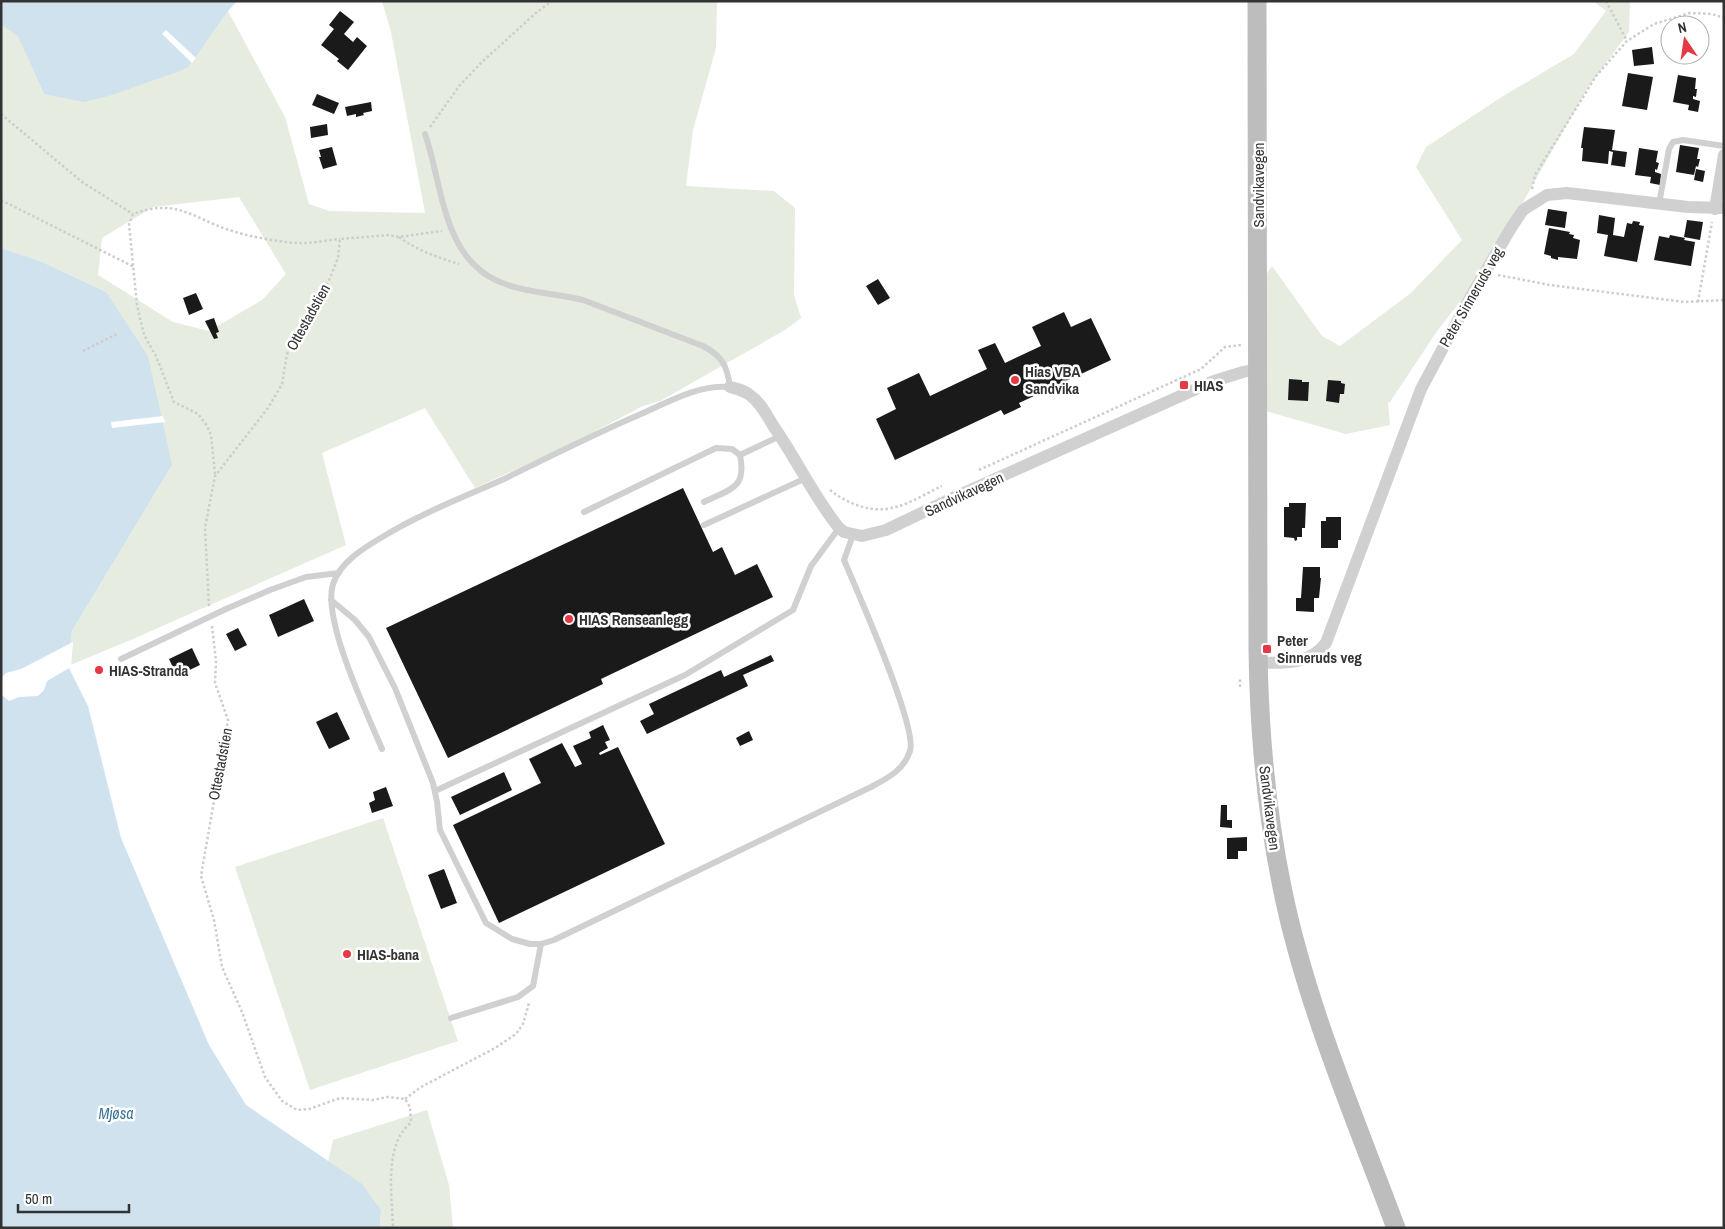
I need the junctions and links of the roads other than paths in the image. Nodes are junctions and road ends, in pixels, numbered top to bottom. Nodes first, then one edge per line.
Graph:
1 (1257, 1) edge
2 (425, 134) road end
3 (1724, 146) edge
4 (1724, 154) edge
5 (1659, 204) junction
6 (1720, 209) edge
7 (1258, 369) junction
8 (730, 387) junction
9 (780, 436) junction
10 (740, 455) junction
11 (806, 478) junction
12 (704, 502) dead end
13 (584, 512) dead end
14 (704, 524) dead end
15 (839, 528) junction
16 (853, 535) junction
17 (338, 573) junction
18 (331, 600) junction
19 (121, 659) dead end
20 (1259, 663) junction
21 (382, 749) dead end
22 (435, 790) junction
23 (541, 944) junction
24 (451, 1018) dead end
25 (1396, 1228) edge

1 - 7 main road, Sandvikavegen
2 - 8 lane
3 - 5 lane
4 - 6 street
5 - 6 street, Peter Sinneruds veg
5 - 20 street, Peter Sinneruds veg
7 - 16 street, Sandvikavegen
7 - 20 main road, Sandvikavegen
8 - 9 street
8 - 17 lane
9 - 10 lane
9 - 11 street
10 - 12 lane
10 - 13 lane
11 - 14 lane
11 - 15 street
15 - 16 street
15 - 22 lane
16 - 23 lane
17 - 18 lane
17 - 19 lane
18 - 21 lane
18 - 22 lane
20 - 25 main road, Sandvikavegen
22 - 23 lane
23 - 24 lane

